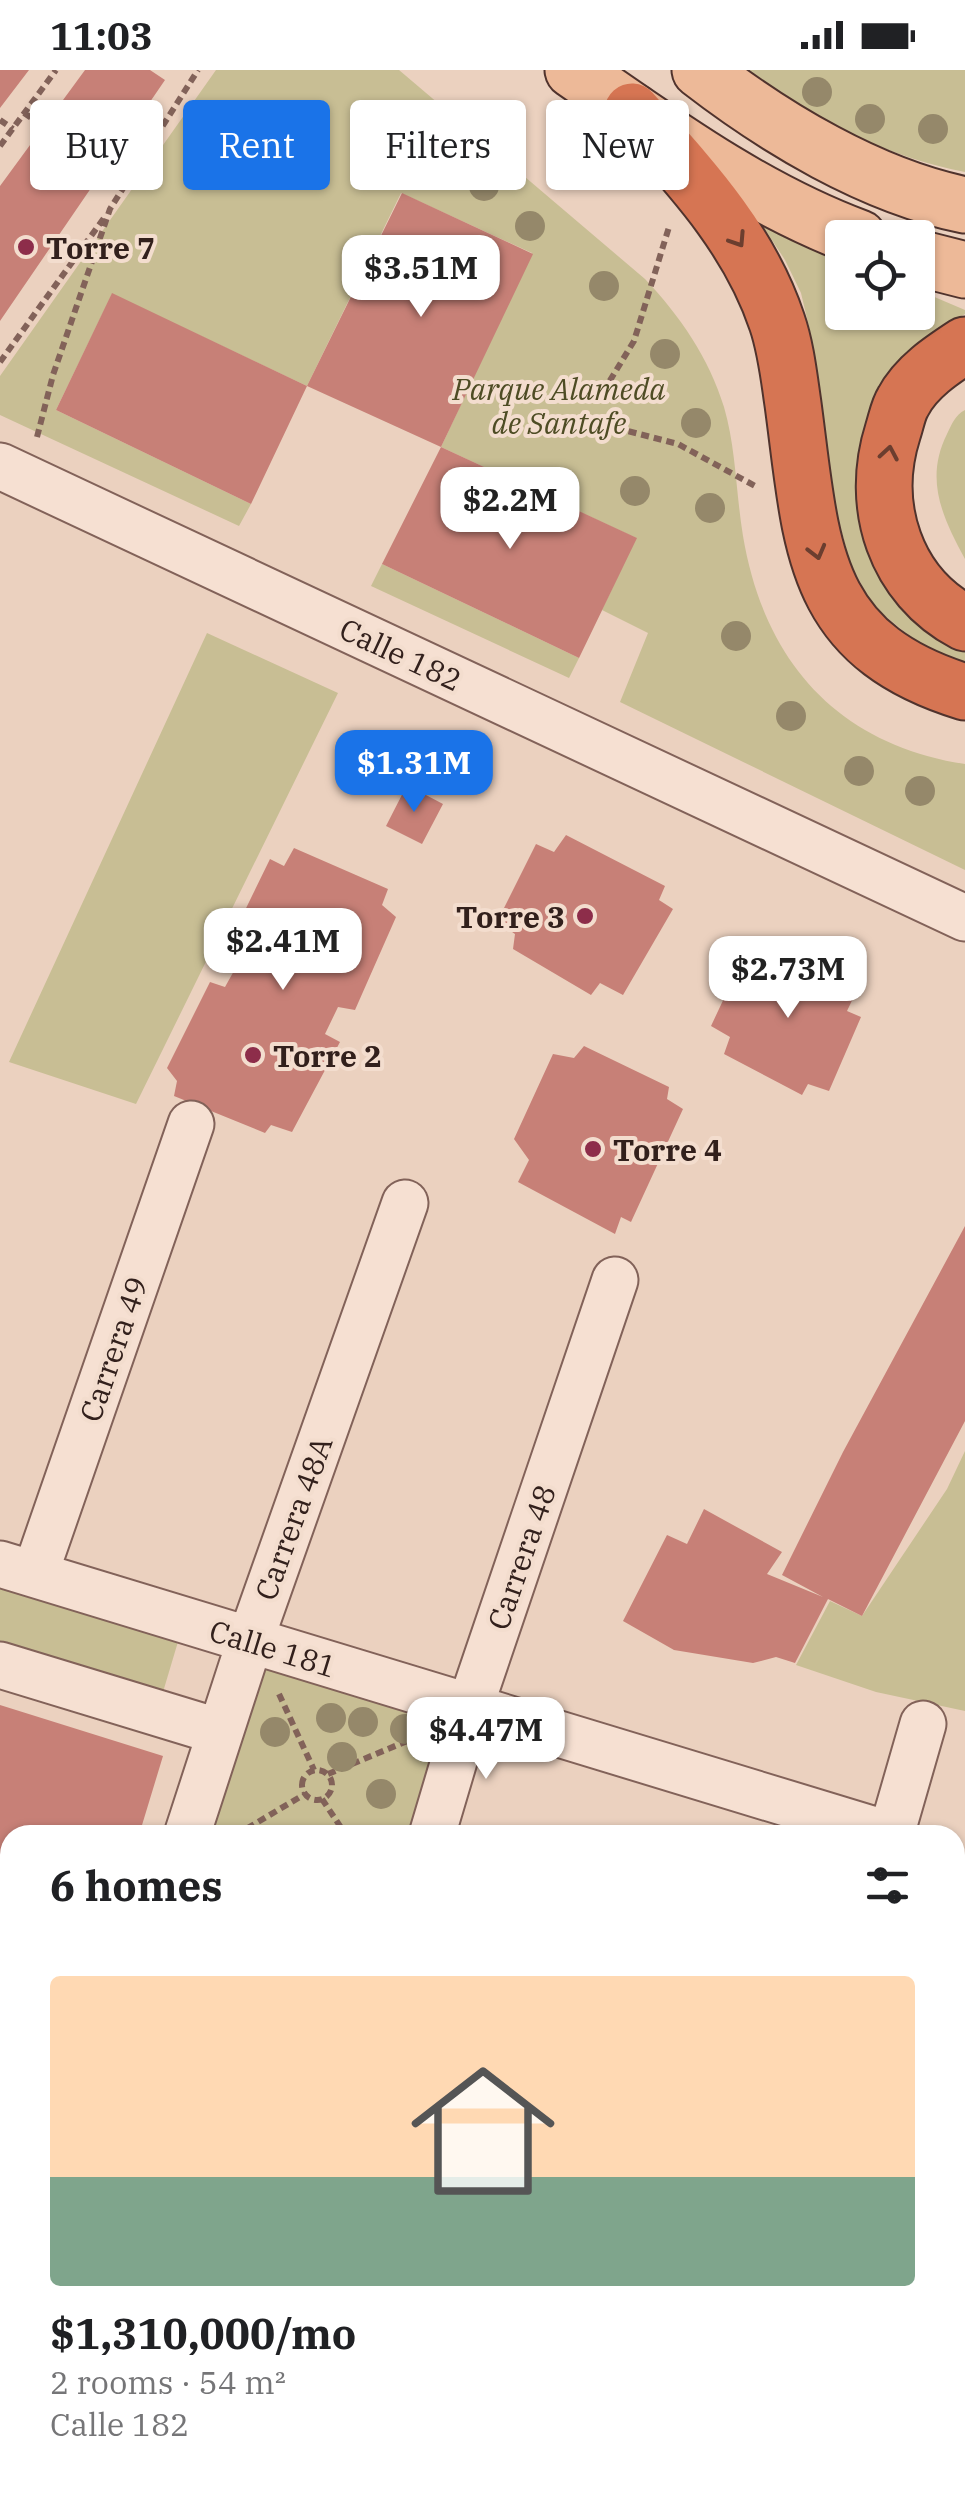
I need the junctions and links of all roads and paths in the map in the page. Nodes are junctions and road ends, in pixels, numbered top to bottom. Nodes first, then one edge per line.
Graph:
1 (56, 70) edge
2 (198, 70) edge
3 (573, 70) edge
4 (700, 70) edge
5 (616, 100) edge
6 (24, 113) junction
7 (30, 117) edge
8 (0, 120) edge
9 (12, 129) junction
10 (0, 146) edge
11 (689, 147) edge
12 (689, 175) edge
13 (965, 205) edge
14 (110, 209) junction
15 (825, 223) edge
16 (669, 228) dead end
17 (935, 262) edge
18 (965, 270) edge
19 (965, 345) edge
20 (0, 362) edge
21 (603, 392) dead end
22 (616, 428) dead end
23 (18, 454) edge
24 (771, 496) dead end
25 (965, 623) edge
26 (965, 692) edge
27 (965, 918) edge
28 (191, 1124) dead end
29 (405, 1203) dead end
30 (614, 1280) dead end
31 (17, 1569) edge
32 (261, 1644) junction
33 (0, 1666) edge
34 (467, 1715) junction
35 (923, 1724) dead end
36 (220, 1732) junction
37 (314, 1770) junction
38 (328, 1774) junction
39 (305, 1794) junction
40 (322, 1799) junction
41 (190, 1825) edge
42 (253, 1825) edge
43 (339, 1825) edge
44 (435, 1825) edge
45 (856, 1825) edge
46 (894, 1825) edge

1 - 6 path
2 - 14 path
3 - 5 main road
4 - 13 main road
6 - 7 path
6 - 9 path
8 - 9 path
9 - 10 path
11 - 15 main road
12 -> 26 highway
14 - 20 path
14 - 23 path
16 - 21 path
17 - 18 main road
25 -> 19 highway
22 - 24 path
23 - 27 street, Calle 182
28 - 31 street, Carrera 49
29 - 32 street, Carrera 48A
30 - 34 street, Carrera 48
31 - 32 street, Calle 181
32 - 34 street, Calle 181
32 - 36 street, Carrera 48A
32 - 37 path
33 - 36 street
34 - 38 path
34 - 44 street, Carrera 48
34 - 45 street, Calle 181
35 - 46 street
36 - 41 street, Carrera 48A
37 - 38 path
37 - 39 path
38 - 40 path
39 - 40 path
39 - 42 path
40 - 43 path

